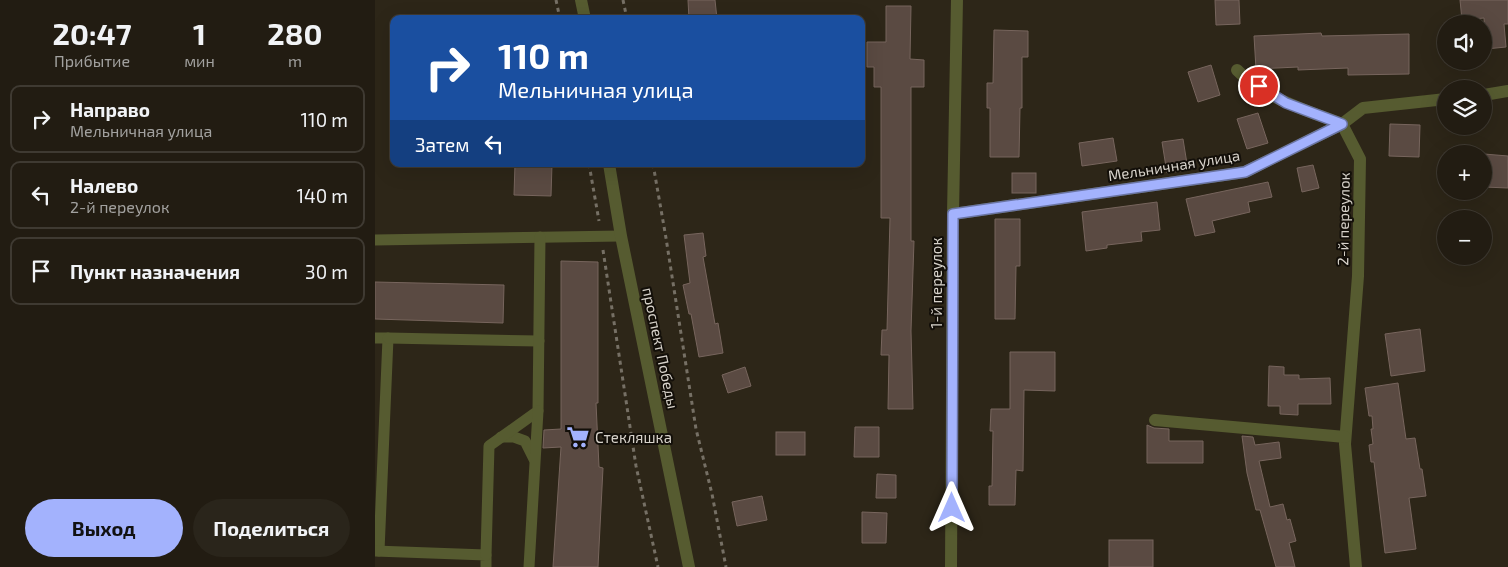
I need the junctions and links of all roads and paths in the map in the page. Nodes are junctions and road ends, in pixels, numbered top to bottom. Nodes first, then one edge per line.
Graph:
1 (556, 0) edge
2 (581, 0) edge
3 (623, 0) edge
4 (957, 0) edge
5 (559, 15) edge
6 (584, 15) edge
7 (626, 15) edge
8 (1237, 70) dead end
9 (1508, 91) edge
10 (1492, 94) edge
11 (1437, 100) edge
12 (1342, 124) junction
13 (590, 167) edge
14 (610, 167) edge
15 (654, 167) edge
16 (953, 214) junction
17 (601, 236) junction
18 (621, 236) junction
19 (541, 237) junction
20 (375, 240) edge
21 (375, 338) edge
22 (387, 338) junction
23 (539, 341) junction
24 (538, 411) junction
25 (1155, 420) dead end
26 (501, 437) junction
27 (1345, 437) junction
28 (535, 460) junction
29 (377, 551) edge
30 (486, 561) edge
31 (529, 567) edge
32 (658, 567) edge
33 (689, 567) edge
34 (726, 567) edge
35 (951, 567) edge
36 (1356, 567) edge

1 - 5 path
2 - 6 street
3 - 7 path
4 - 16 street, 1-й переулок
8 - 12 street
9 - 10 street
11 - 12 street, Мельничная улица
12 - 16 street, Мельничная улица
12 - 27 street, 2-й переулок
13 - 17 path
14 - 18 street, проспект Победы
15 - 34 path
16 - 35 street, 1-й переулок
17 - 18 lane
17 - 19 lane
17 - 32 path
18 - 33 street, проспект Победы
19 - 20 lane
19 - 23 lane
21 - 22 lane
22 - 23 lane
22 - 29 lane
23 - 24 lane
24 - 26 lane
24 - 28 lane
25 - 27 street
26 - 28 lane
26 - 30 lane
27 - 36 street, 2-й переулок
28 - 31 lane
29 - 30 lane

